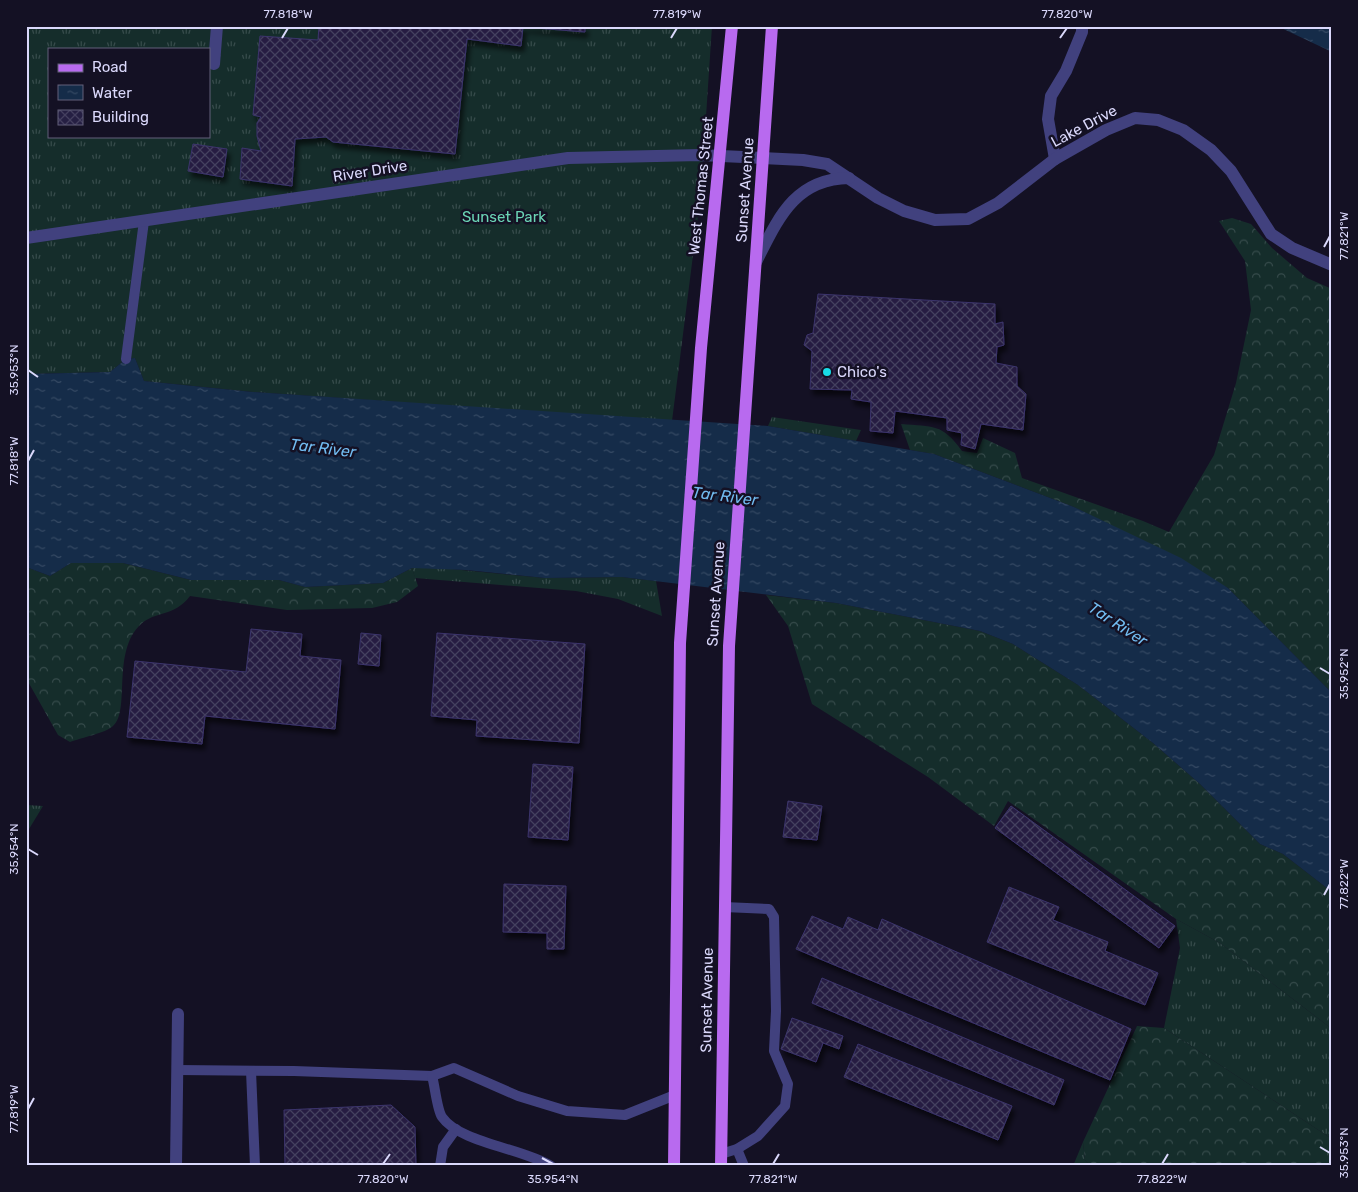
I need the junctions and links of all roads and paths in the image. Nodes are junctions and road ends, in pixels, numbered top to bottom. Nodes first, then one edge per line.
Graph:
1 (217, 26) edge
2 (732, 26) edge
3 (772, 26) edge
4 (1082, 26) edge
5 (214, 64) dead end
6 (720, 154) junction
7 (763, 158) junction
8 (1056, 159) junction
9 (851, 178) junction
10 (144, 221) junction
11 (26, 238) edge
12 (756, 262) junction
13 (1332, 265) edge
14 (701, 348) joint
15 (126, 359) dead end
16 (724, 907) junction
17 (178, 1014) dead end
18 (177, 1070) junction
19 (251, 1070) junction
20 (432, 1076) junction
21 (675, 1095) junction
22 (456, 1129) junction
23 (737, 1149) junction
24 (721, 1160) edge
25 (176, 1166) edge
26 (255, 1166) edge
27 (440, 1166) edge
28 (551, 1166) edge
29 (674, 1166) edge
30 (744, 1166) edge

1 - 5 street
2 - 6 main road, West Thomas Street
3 - 7 main road, Sunset Avenue
4 - 8 street
6 - 7 street, Lake Drive
6 - 10 street, River Drive
6 - 14 main road, West Thomas Street
7 - 9 street, Lake Drive
7 - 12 main road, Sunset Avenue
8 - 9 street, Lake Drive
8 - 13 street, Lake Drive
9 - 12 street
10 - 11 street, River Drive
10 - 15 lane
12 - 16 main road, Sunset Avenue
14 - 21 main road, Sunset Avenue
16 - 23 lane
16 - 24 main road, Sunset Avenue
17 - 18 street
18 - 19 lane
18 - 25 street
19 - 20 lane
19 - 26 lane
20 - 21 lane
20 - 22 lane
21 - 29 main road, Sunset Avenue
22 - 27 lane
22 - 28 lane
23 - 24 lane
23 - 30 lane

